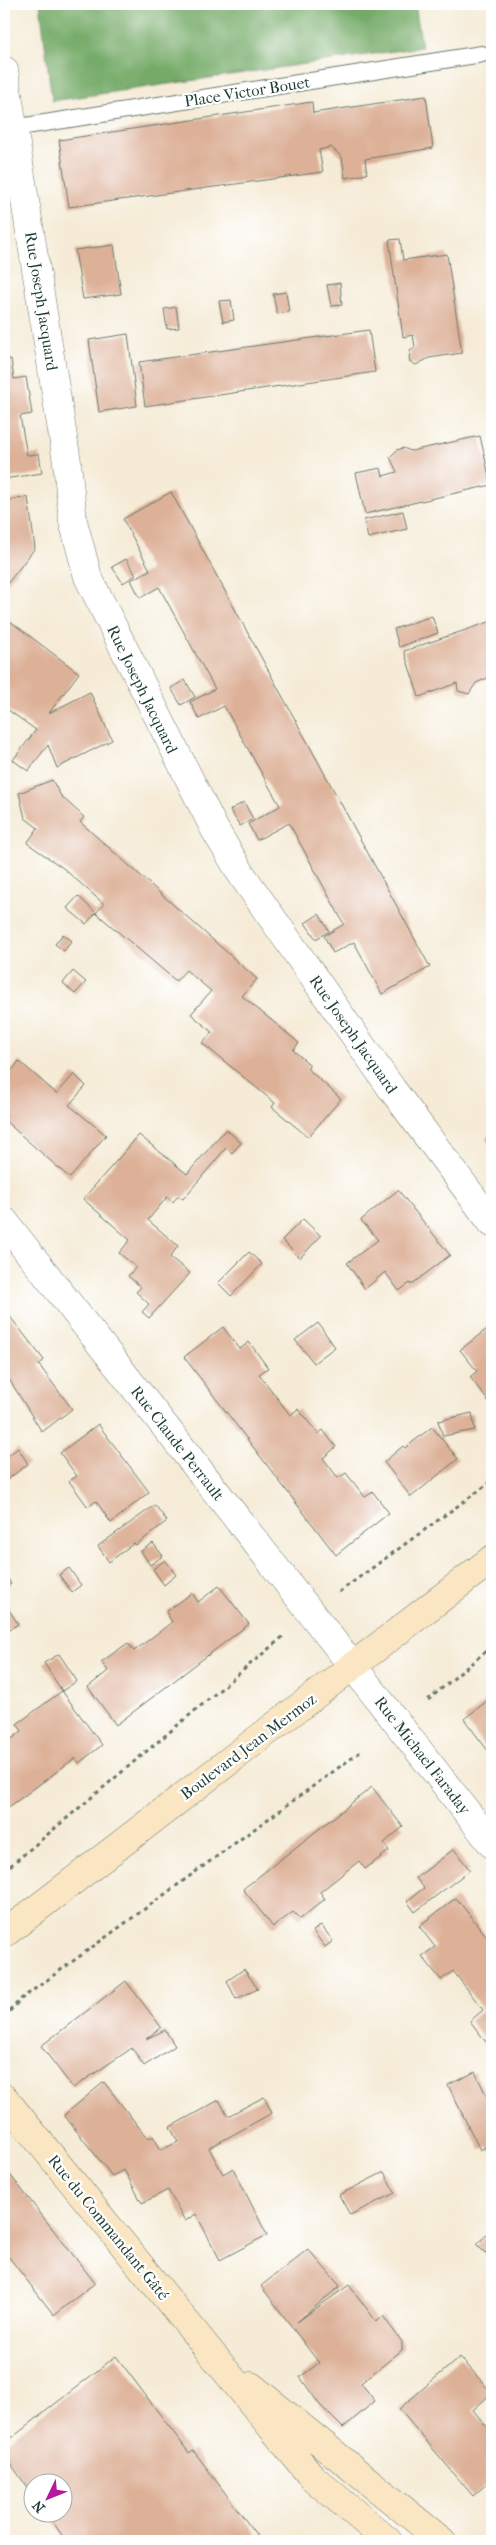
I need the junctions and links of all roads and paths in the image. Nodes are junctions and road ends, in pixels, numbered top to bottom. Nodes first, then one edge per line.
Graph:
1 (482, 54) dead end
2 (4, 70) edge
3 (13, 128) junction
4 (16, 209) edge
5 (4, 1221) edge
6 (492, 1223) edge
7 (492, 1481) edge
8 (492, 1559) edge
9 (338, 1593) dead end
10 (291, 1630) dead end
11 (492, 1646) edge
12 (353, 1666) junction
13 (428, 1700) dead end
14 (360, 1752) dead end
15 (492, 1844) edge
16 (4, 1871) edge
17 (4, 1934) edge
18 (4, 2017) edge
19 (4, 2098) edge
20 (214, 2356) junction
21 (388, 2541) edge
22 (442, 2541) edge

1 - 3 lane, Place Victor Bouet
2 - 3 street, Rue Joseph Jacquard
3 - 4 street, Rue Joseph Jacquard
4 - 6 street, Rue Joseph Jacquard
5 - 12 street, Rue Claude Perrault
7 - 9 path
8 - 12 street, Boulevard Jean Mermoz
10 - 16 path
11 - 13 path
12 - 15 street, Rue Michael Faraday
12 - 17 street, Boulevard Jean Mermoz
14 - 18 path
19 - 20 street, Rue du Commandant Gâté
20 - 21 street, Rue du Commandant Gâté
20 - 22 street, Rue du Commandant Gâté

